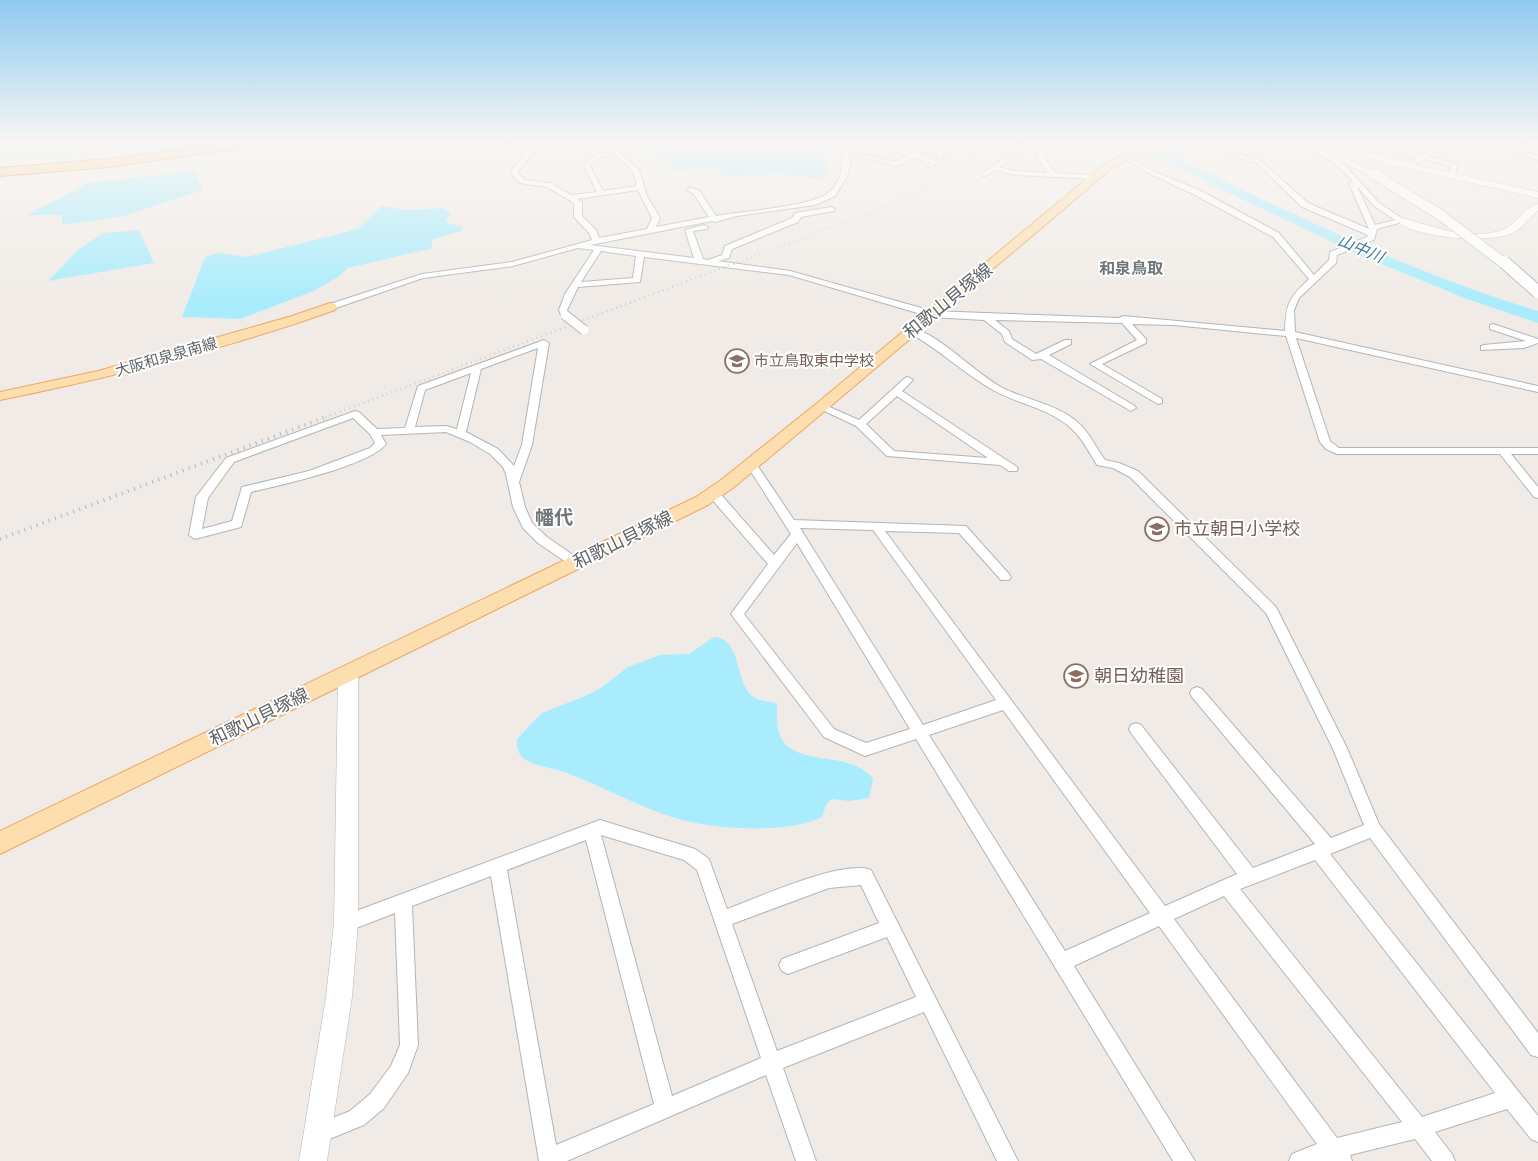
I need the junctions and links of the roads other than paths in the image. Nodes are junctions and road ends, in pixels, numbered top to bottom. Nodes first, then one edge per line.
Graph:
1 (567, 196) edge
2 (581, 196) edge
3 (642, 196) edge
4 (698, 196) edge
5 (829, 196) edge
6 (1071, 196) edge
7 (1204, 196) edge
8 (1295, 196) edge
9 (1357, 196) edge
10 (1368, 196) edge
11 (1413, 196) edge
12 (1421, 196) edge
13 (569, 198) junction
14 (1538, 207) edge
15 (831, 210) dead end
16 (718, 221) junction
17 (1402, 221) junction
18 (650, 231) junction
19 (1371, 234) junction
20 (597, 245) junction
21 (640, 255) junction
22 (703, 262) junction
23 (1313, 279) junction
24 (1538, 279) edge
25 (575, 285) junction
26 (1538, 292) edge
27 (330, 307) joint
28 (932, 314) junction
29 (987, 318) junction
30 (1123, 319) junction
31 (1493, 326) dead end
32 (584, 330) dead end
33 (911, 330) junction
34 (1290, 334) junction
35 (1068, 342) dead end
36 (1536, 342) edge
37 (1484, 348) dead end
38 (1042, 354) junction
39 (477, 367) junction
40 (908, 380) dead end
41 (1538, 390) edge
42 (896, 391) junction
43 (0, 396) edge
44 (1158, 401) dead end
45 (821, 407) junction
46 (1131, 408) dead end
47 (860, 424) junction
48 (409, 431) junction
49 (374, 432) junction
50 (460, 433) junction
51 (1502, 450) junction
52 (1538, 451) edge
53 (1003, 462) junction
54 (751, 464) junction
55 (1013, 468) dead end
56 (513, 483) junction
57 (713, 494) junction
58 (1538, 494) edge
59 (877, 528) junction
60 (794, 529) junction
61 (576, 563) junction
62 (775, 564) junction
63 (1005, 577) dead end
64 (348, 674) junction
65 (1197, 693) dead end
66 (1006, 703) junction
67 (1136, 730) dead end
68 (919, 732) junction
69 (1373, 829) junction
70 (592, 830) junction
71 (0, 843) edge
72 (1323, 849) junction
73 (498, 866) junction
74 (1250, 877) junction
75 (1227, 886) junction
76 (403, 902) junction
77 (1162, 916) junction
78 (722, 919) junction
79 (346, 923) junction
80 (891, 927) junction
81 (1062, 962) junction
82 (788, 965) dead end
83 (928, 1000) junction
84 (1538, 1048) edge
85 (772, 1063) junction
86 (1510, 1098) junction
87 (666, 1108) junction
88 (1418, 1128) junction
89 (1538, 1132) edge
90 (317, 1135) junction
91 (1338, 1155) edge
92 (313, 1161) edge
93 (806, 1161) edge
94 (1008, 1161) edge
95 (1185, 1161) edge
96 (1299, 1161) edge
97 (1444, 1161) edge

1 - 13 street
2 - 13 street
3 - 18 street
4 - 16 street
5 - 16 street
6 - 28 main road, 和歌山貝塚線
7 - 23 street
8 - 19 street
9 - 19 street
10 - 17 street
11 - 26 street, bridge
12 - 24 street
13 - 20 street
14 - 17 street
15 - 22 street
16 - 18 street
16 - 22 street
17 - 19 street
18 - 20 street
19 - 23 street
20 - 21 street
20 - 25 street
20 - 27 street
21 - 22 street
21 - 25 street
22 - 28 street
23 - 34 street
25 - 32 street, bridge
27 - 43 main road, 大阪和泉泉南線
28 - 29 street
28 - 33 main road, 和歌山貝塚線
29 - 30 street
29 - 38 street
30 - 34 street
30 - 44 street
31 - 36 street
33 - 45 main road, 和歌山貝塚線
33 - 69 street
34 - 41 street
34 - 51 street
35 - 38 street
36 - 37 street
38 - 46 street
39 - 48 street
39 - 50 street
39 - 56 street
40 - 42 street
42 - 47 street
42 - 53 street
45 - 47 street
45 - 54 main road, 和歌山貝塚線
47 - 53 street
48 - 49 street
48 - 50 street
49 - 49 street
50 - 56 street
51 - 52 street
51 - 58 street
53 - 55 street
54 - 57 main road, 和歌山貝塚線
54 - 60 street
56 - 61 street
57 - 61 main road, 和歌山貝塚線
57 - 62 street
59 - 60 street
59 - 63 street
59 - 66 street
60 - 62 street
60 - 68 street
61 - 64 main road, 和歌山貝塚線
62 - 68 street
64 - 71 main road, 和歌山貝塚線
64 - 79 street
65 - 72 street
66 - 68 street
66 - 77 street
67 - 74 street
68 - 81 street
69 - 72 street
69 - 84 street
70 - 73 street
70 - 78 street
70 - 87 street
72 - 74 street
72 - 86 street
73 - 76 street
73 - 87 street
74 - 75 street
75 - 77 street
75 - 88 street
76 - 79 street
76 - 90 street
77 - 81 street
77 - 91 street
78 - 80 street
78 - 85 street
79 - 90 street
80 - 82 street
80 - 83 street
81 - 95 street
83 - 85 street
83 - 94 street
85 - 87 street
85 - 93 street
86 - 88 street
86 - 89 street
88 - 91 street
88 - 97 street
90 - 92 street
91 - 96 street

